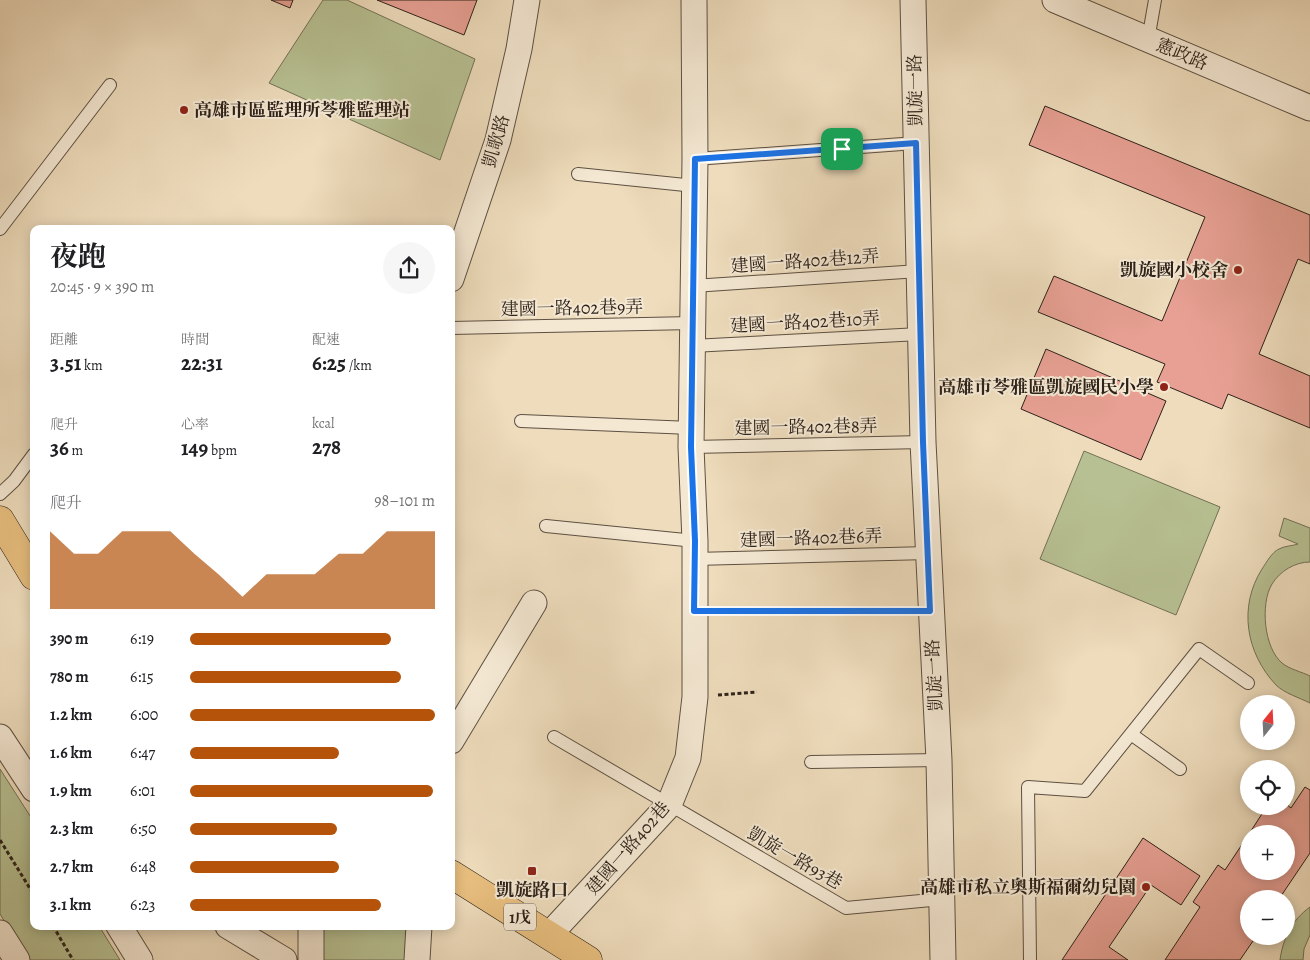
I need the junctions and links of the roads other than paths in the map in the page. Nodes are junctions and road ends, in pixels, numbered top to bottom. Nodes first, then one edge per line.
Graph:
1 (527, 0) edge
2 (694, 0) edge
3 (913, 0) edge
4 (1055, 0) edge
5 (1155, 0) edge
6 (1148, 40) junction
7 (110, 85) dead end
8 (1310, 108) edge
9 (916, 143) junction
10 (695, 159) junction
11 (578, 174) dead end
12 (695, 186) junction
13 (0, 229) edge
14 (455, 267) edge
15 (919, 271) junction
16 (693, 286) junction
17 (455, 328) edge
18 (692, 334) junction
19 (920, 334) junction
20 (521, 420) dead end
21 (691, 438) junction
22 (923, 442) junction
23 (30, 459) edge
24 (0, 494) edge
25 (0, 520) edge
26 (546, 526) dead end
27 (694, 550) junction
28 (928, 553) junction
29 (30, 569) edge
30 (534, 603) dead end
31 (1248, 683) dead end
32 (455, 733) edge
33 (1130, 734) junction
34 (0, 737) edge
35 (554, 738) dead end
36 (939, 760) junction
37 (811, 762) dead end
38 (1180, 770) dead end
39 (30, 783) edge
40 (669, 805) junction
41 (455, 876) edge
42 (942, 899) junction
43 (122, 930) edge
44 (235, 930) edge
45 (311, 930) edge
46 (419, 930) edge
47 (0, 933) edge
48 (549, 935) junction
49 (17, 960) edge
50 (140, 960) edge
51 (284, 960) edge
52 (310, 960) edge
53 (417, 960) edge
54 (588, 960) edge
55 (944, 960) edge
56 (1030, 960) edge

1 - 14 street, 凱歌路
2 - 10 street, 建國一路402巷
3 - 9 street, 凱旋一路
4 - 6 street, 憲政路
5 - 6 lane
6 - 8 street, 憲政路
7 - 13 lane
9 - 10 lane
9 - 15 street, 凱旋一路
10 - 12 street, 建國一路402巷
11 - 12 lane
12 - 16 street, 建國一路402巷
15 - 16 lane, 建國一路402巷12弄
15 - 19 street, 凱旋一路
16 - 18 street, 建國一路402巷
17 - 18 lane, 建國一路402巷9弄
18 - 19 lane, 建國一路402巷10弄
18 - 21 street, 建國一路402巷
19 - 22 street, 凱旋一路
20 - 21 lane, 建國一路402巷8弄
21 - 22 lane, 建國一路402巷8弄
21 - 27 street, 建國一路402巷
22 - 28 street, 凱旋一路
23 - 24 lane
25 - 29 main road
26 - 27 lane, 建國一路402巷6弄
27 - 28 lane, 建國一路402巷6弄
27 - 40 street, 建國一路402巷
28 - 36 street, 凱旋一路
30 - 32 street
31 - 33 lane
33 - 38 lane
33 - 56 lane
34 - 39 street
35 - 40 lane, 凱旋一路93巷
36 - 37 lane
36 - 42 street, 凱旋一路
40 - 42 lane, 凱旋一路93巷
40 - 48 street, 建國一路402巷
41 - 48 main road, 1戊
42 - 55 street, 凱旋一路
43 - 50 street
44 - 51 street
45 - 52 street
46 - 53 street
47 - 49 street
48 - 54 main road, 1戊

